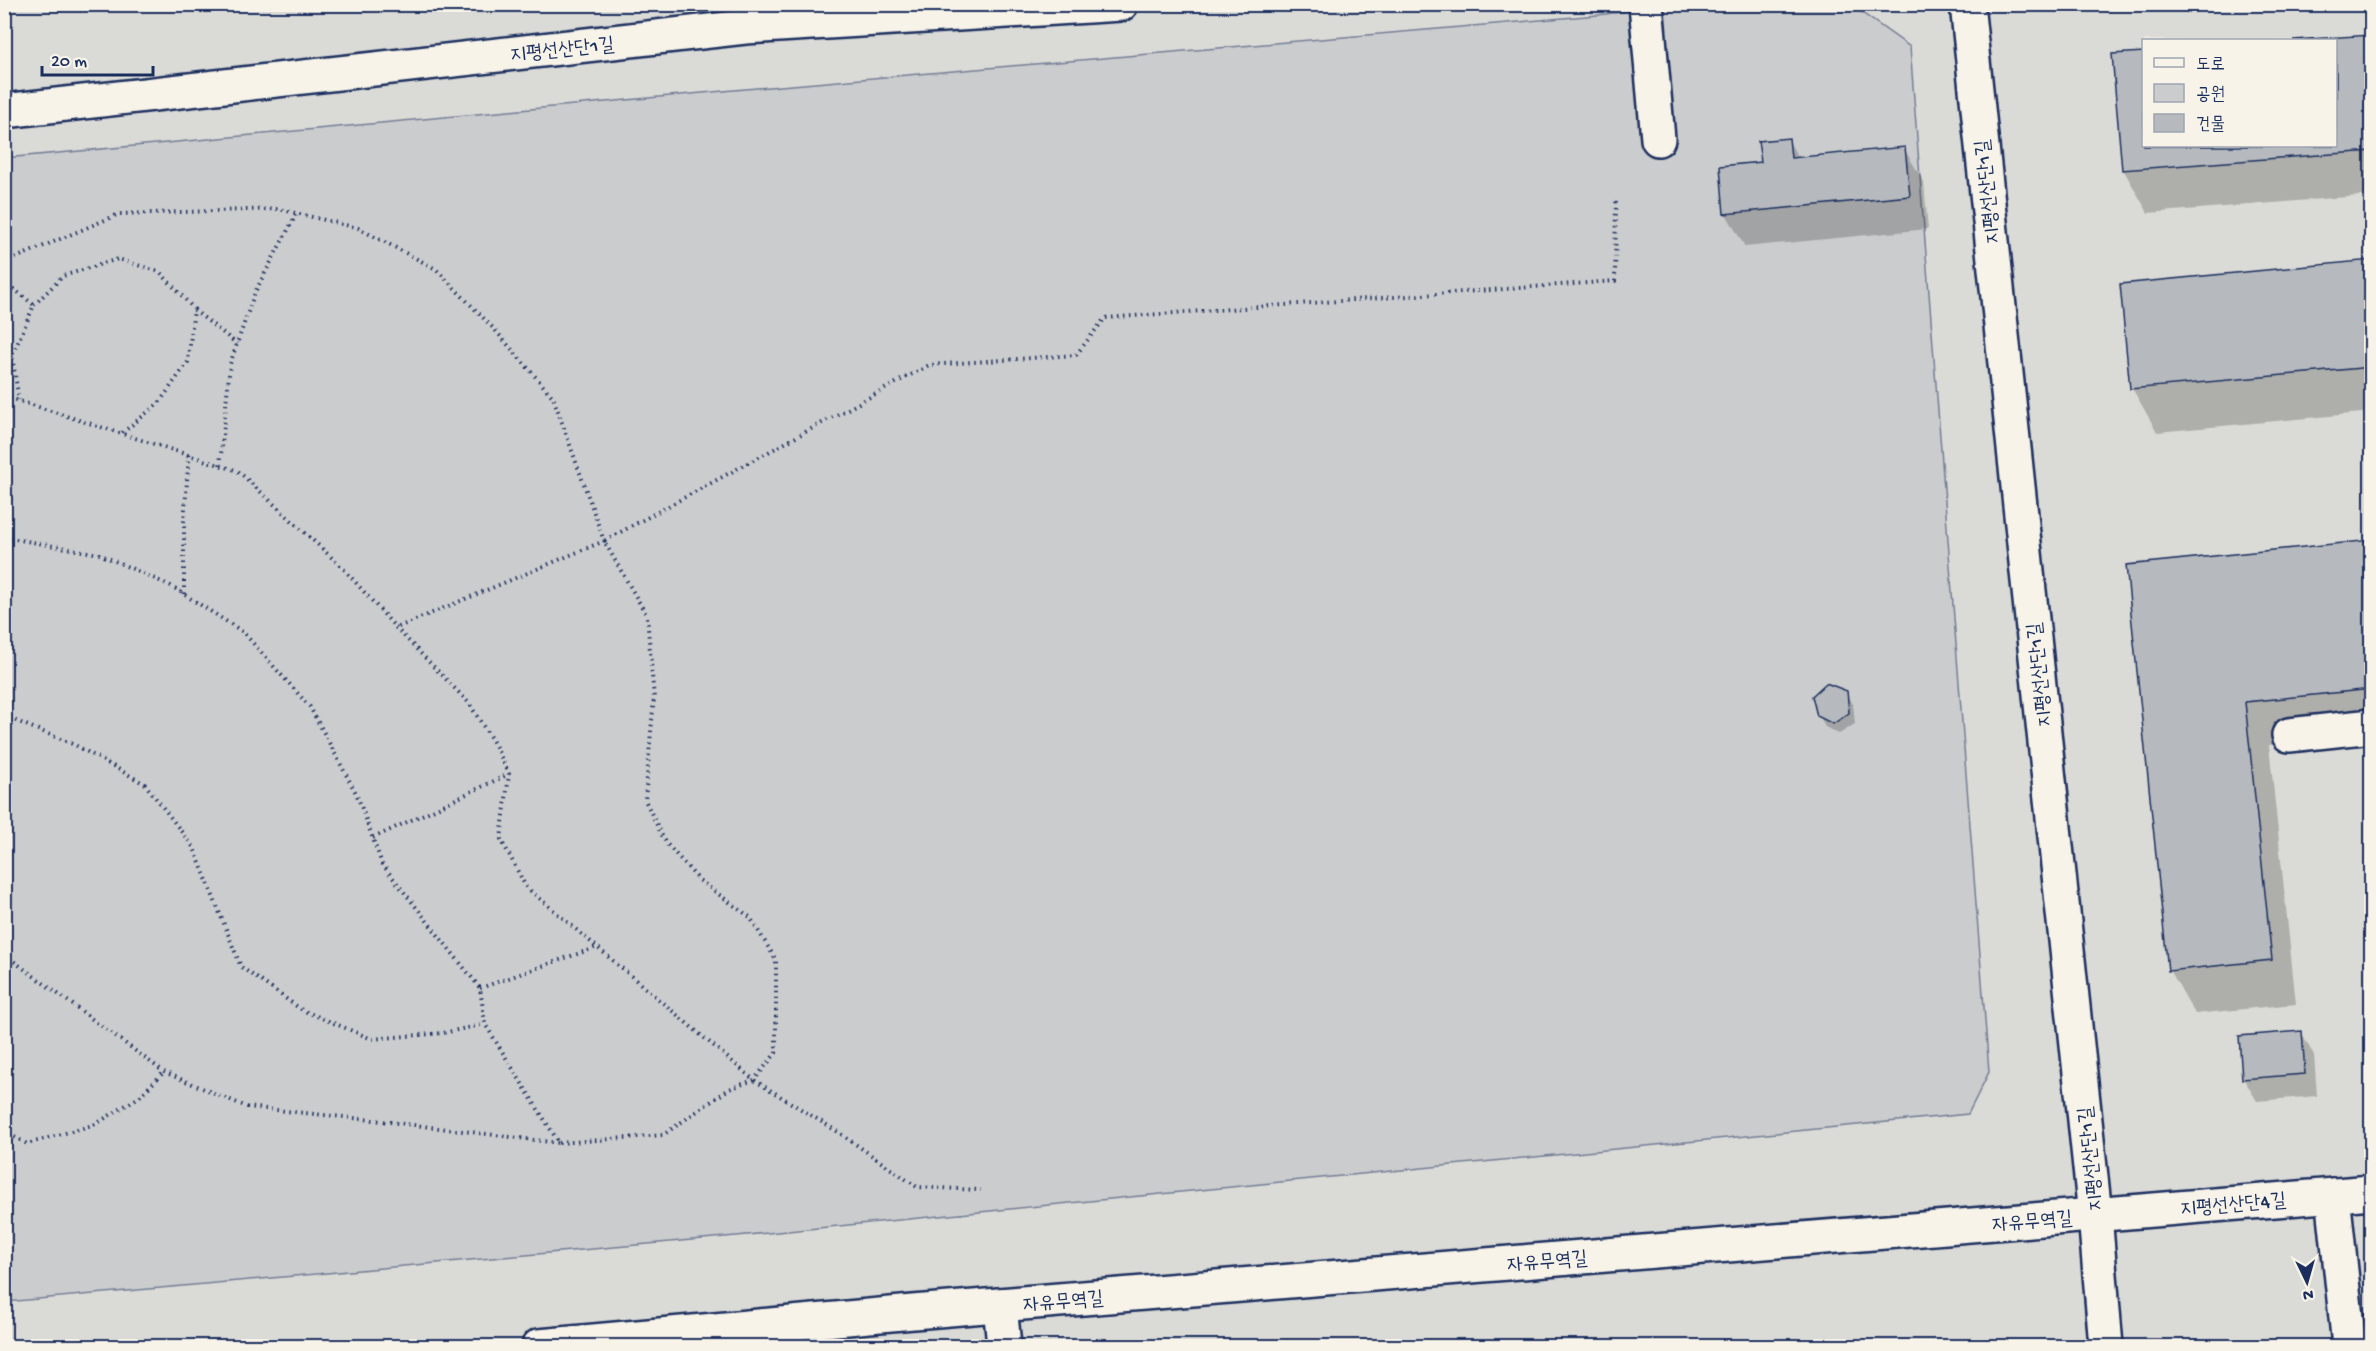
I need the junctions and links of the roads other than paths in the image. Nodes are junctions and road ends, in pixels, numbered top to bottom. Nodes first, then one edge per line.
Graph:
1 (1121, 4) edge
2 (1646, 4) edge
3 (1967, 4) edge
4 (925, 10) edge
5 (4, 111) edge
6 (1658, 140) dead end
7 (2372, 726) edge
8 (2289, 735) dead end
9 (2372, 1192) edge
10 (2333, 1195) junction
11 (2095, 1215) junction
12 (1000, 1305) junction
13 (539, 1347) edge
14 (1004, 1347) edge
15 (2106, 1347) edge
16 (2349, 1347) edge

1 - 4 street, 지평선산단1길
2 - 6 street
3 - 11 street, 지평선산단1길
4 - 5 street, 지평선산단1길
7 - 8 street
9 - 10 street, 지평선산단4길
10 - 11 street, 지평선산단4길
10 - 16 street
11 - 12 street, 자유무역길
11 - 15 street, 지평선산단1길
12 - 13 street, 자유무역길
12 - 14 street, 자유무역길

